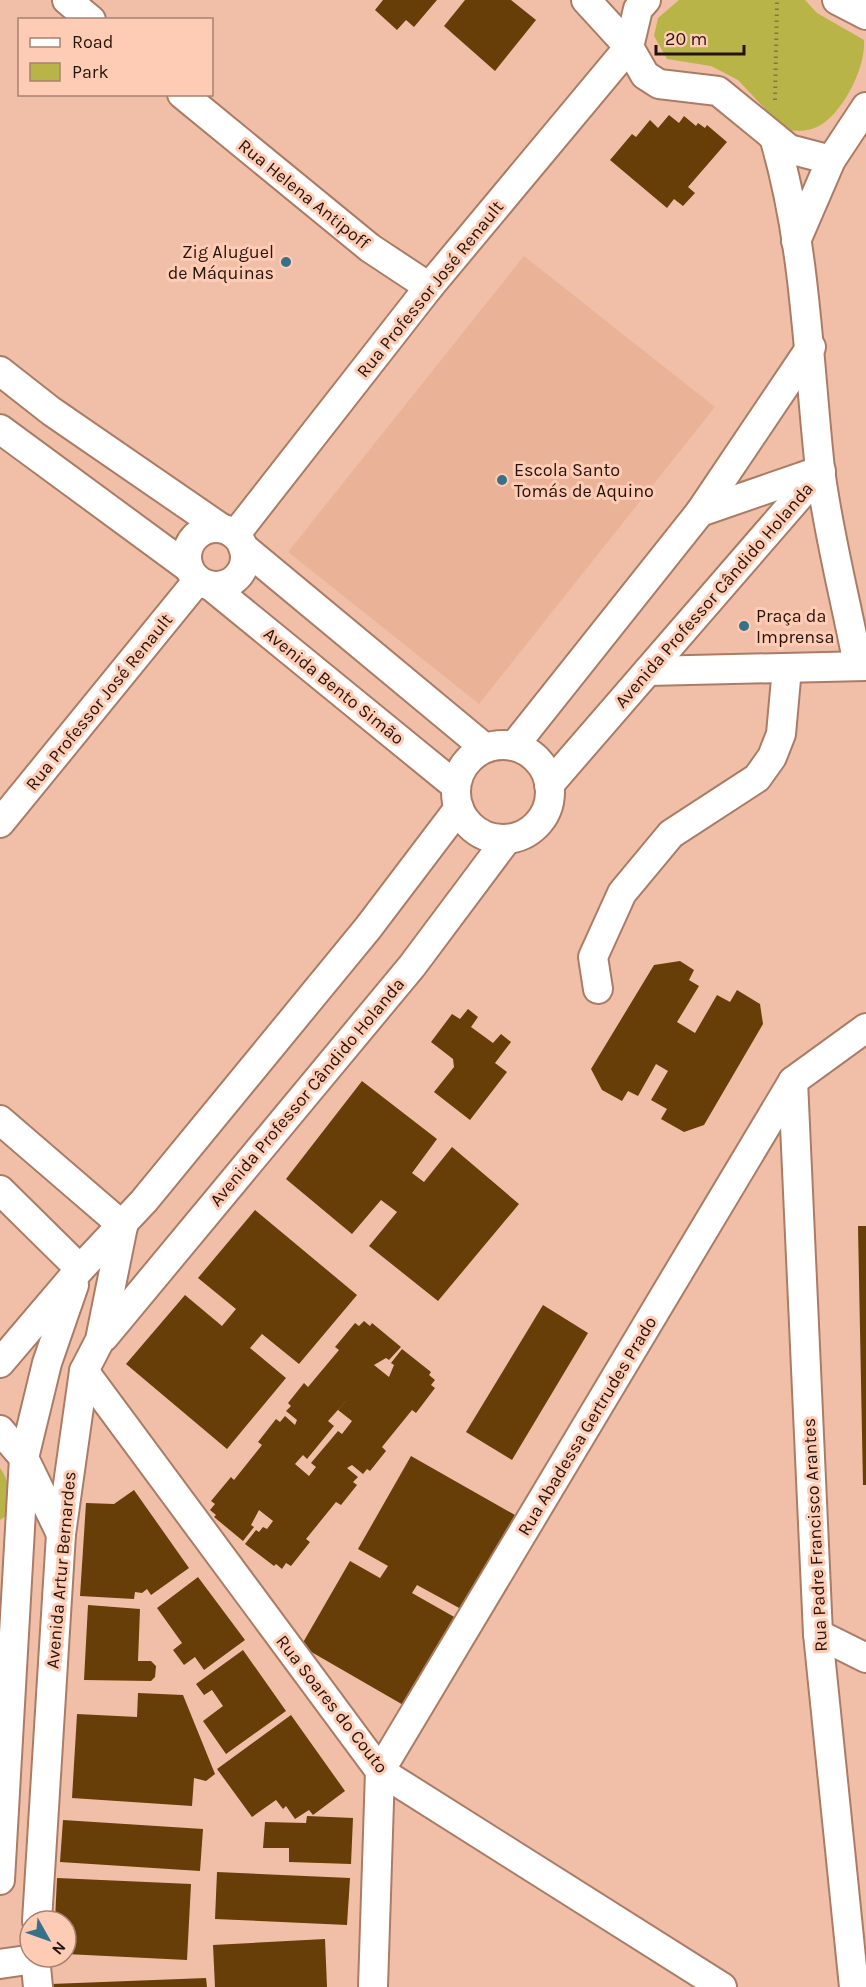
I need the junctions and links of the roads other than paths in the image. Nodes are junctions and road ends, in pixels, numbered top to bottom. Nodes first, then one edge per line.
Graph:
1 (67, 0) edge
2 (586, 0) edge
3 (602, 0) edge
4 (837, 0) edge
5 (642, 4) edge
6 (866, 15) edge
7 (89, 18) edge
8 (629, 46) junction
9 (184, 96) edge
10 (866, 108) edge
11 (774, 137) junction
12 (831, 160) junction
13 (796, 241) junction
14 (429, 287) junction
15 (811, 347) junction
16 (0, 371) edge
17 (0, 429) edge
18 (821, 471) junction
19 (700, 513) junction
20 (233, 537) junction
21 (199, 578) junction
22 (862, 666) edge
23 (787, 668) junction
24 (648, 671) junction
25 (514, 746) junction
26 (485, 748) junction
27 (549, 785) junction
28 (458, 797) junction
29 (0, 824) edge
30 (507, 839) junction
31 (598, 989) dead end
32 (866, 1028) edge
33 (793, 1081) junction
34 (0, 1120) edge
35 (0, 1190) edge
36 (123, 1226) junction
37 (80, 1269) junction
38 (100, 1340) junction
39 (0, 1363) edge
40 (84, 1371) junction
41 (0, 1430) edge
42 (24, 1458) junction
43 (61, 1534) junction
44 (818, 1634) junction
45 (866, 1658) edge
46 (380, 1772) junction
47 (0, 1880) edge
48 (38, 1909) edge
49 (18, 1961) edge
50 (0, 1964) edge
51 (36, 1969) edge
52 (38, 1987) edge
53 (373, 1987) edge
54 (723, 1987) edge
55 (854, 1987) edge

1 - 7 street
2 - 8 street
3 - 5 street
4 - 6 street
5 - 8 street
8 - 11 street
8 - 14 street, Rua Professor José Renault
9 - 14 street, Rua Helena Antipoff
10 - 12 street
11 - 12 street
11 - 13 street, Avenida Professor Cândido Holanda
12 - 13 street
13 - 15 street, Avenida Professor Cândido Holanda
14 - 20 street, Rua Professor José Renault
15 - 18 street, Avenida Professor Cândido Holanda
15 - 19 street
16 - 20 street
17 - 21 street, Avenida Bento Simão
18 - 19 street
18 - 22 street
18 - 24 street, Avenida Professor Cândido Holanda
19 - 25 street
20 - 21 street
20 - 21 street
20 - 26 street
21 - 28 street, Avenida Bento Simão
21 - 29 street, Rua Professor José Renault
22 - 23 street
23 - 24 street
23 - 31 street
24 - 27 street, Avenida Professor Cândido Holanda
25 - 26 street
25 - 27 street
26 - 28 street
27 - 30 street
28 - 30 street
28 - 36 street
30 - 38 street, Avenida Professor Cândido Holanda
32 - 33 street
33 - 44 street, Rua Padre Francisco Arantes
33 - 46 street, Rua Abadessa Gertrudes Prado
34 - 36 street
35 - 37 street
36 - 37 street
36 - 38 street, Avenida Artur Bernardes
37 - 39 street
37 - 42 street
38 - 40 street, Avenida Artur Bernardes
40 - 43 street, Avenida Artur Bernardes
40 - 46 street, Rua Soares do Couto
41 - 42 street
42 - 43 street
42 - 47 street
43 - 48 street, Avenida Artur Bernardes
44 - 45 street
44 - 55 street, Rua Padre Francisco Arantes
46 - 53 street
46 - 54 street, Rua Soares do Couto
49 - 50 street
51 - 52 street

